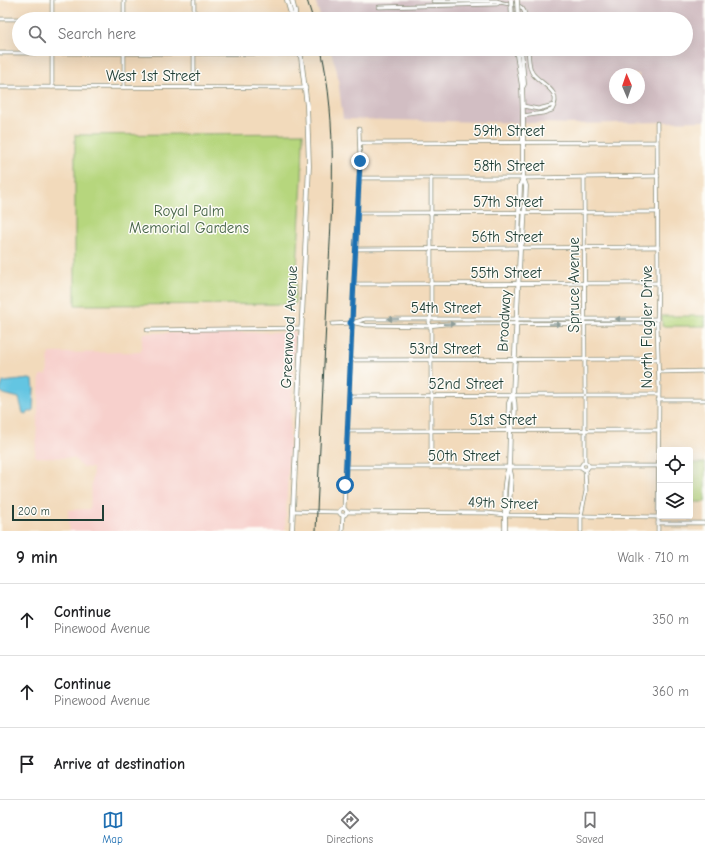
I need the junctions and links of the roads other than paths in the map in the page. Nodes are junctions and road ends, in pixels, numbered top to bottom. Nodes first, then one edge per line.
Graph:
1 (52, 0) edge
2 (124, 0) edge
3 (194, 0) edge
4 (288, 0) edge
5 (292, 0) edge
6 (433, 0) edge
7 (511, 0) edge
8 (517, 0) edge
9 (500, 2) junction
10 (433, 6) junction
11 (379, 7) dead end
12 (52, 12) edge
13 (124, 12) edge
14 (194, 12) edge
15 (291, 12) edge
16 (295, 12) edge
17 (512, 12) edge
18 (518, 12) edge
19 (524, 12) edge
20 (0, 19) edge
21 (12, 19) edge
22 (0, 53) edge
23 (12, 53) edge
24 (52, 56) edge
25 (124, 56) edge
26 (194, 56) edge
27 (301, 56) edge
28 (517, 56) edge
29 (522, 56) edge
30 (529, 56) edge
31 (522, 86) junction
32 (0, 87) edge
33 (52, 87) junction
34 (124, 87) junction
35 (194, 87) junction
36 (306, 88) junction
37 (554, 105) junction
38 (523, 106) junction
39 (523, 116) junction
40 (657, 123) dead end
41 (360, 128) dead end
42 (524, 142) junction
43 (657, 142) junction
44 (360, 143) junction
45 (658, 176) junction
46 (584, 177) junction
47 (359, 178) junction
48 (431, 178) junction
49 (523, 178) junction
50 (584, 212) junction
51 (658, 212) junction
52 (358, 213) junction
53 (431, 213) junction
54 (519, 213) junction
55 (524, 214) junction
56 (658, 247) junction
57 (431, 248) junction
58 (585, 248) junction
59 (356, 249) junction
60 (520, 249) junction
61 (585, 283) junction
62 (658, 283) junction
63 (354, 284) junction
64 (431, 284) junction
65 (518, 284) junction
66 (431, 318) junction
67 (516, 319) junction
68 (584, 319) junction
69 (657, 321) junction
70 (353, 323) junction
71 (332, 324) dead end
72 (516, 324) junction
73 (584, 324) junction
74 (431, 326) junction
75 (301, 328) junction
76 (147, 330) dead end
77 (585, 359) junction
78 (658, 359) junction
79 (351, 360) junction
80 (431, 360) junction
81 (514, 360) junction
82 (705, 371) edge
83 (659, 372) junction
84 (431, 395) junction
85 (512, 395) junction
86 (585, 395) junction
87 (658, 395) junction
88 (349, 396) junction
89 (658, 400) junction
90 (705, 400) edge
91 (659, 430) junction
92 (348, 431) junction
93 (431, 431) junction
94 (510, 431) junction
95 (585, 431) junction
96 (659, 447) edge
97 (585, 463) junction
98 (589, 466) junction
99 (657, 466) edge
100 (346, 467) junction
101 (430, 467) junction
102 (509, 467) junction
103 (582, 467) junction
104 (585, 470) junction
105 (344, 509) junction
106 (292, 511) junction
107 (347, 512) junction
108 (342, 514) junction
109 (506, 515) junction
110 (581, 516) junction
111 (657, 517) edge
112 (658, 519) edge
113 (658, 523) junction
114 (705, 523) edge
115 (292, 531) edge
116 (342, 531) edge
117 (505, 531) edge
118 (581, 531) edge
119 (658, 531) edge

1 - 12 street
2 - 13 street
3 - 14 street
4 - 15 main road
5 - 16 main road
6 - 9 street
6 - 10 street
7 - 17 main road, bridge
8 - 18 main road, bridge
9 - 10 street
9 - 19 street
10 - 11 street
20 - 21 street
22 - 23 street
24 - 33 street
25 - 34 street
26 - 35 street
27 - 36 main road, Greenwood Avenue
28 - 31 main road, Broadway
29 - 31 main road, Broadway
30 - 37 street
31 - 38 main road, Broadway
32 - 33 street, West 1st Street
33 - 34 street, West 1st Street
34 - 35 street, West 1st Street
35 - 36 street, West 1st Street
36 - 75 main road, Greenwood Avenue
37 - 38 street
37 - 39 street
38 - 39 main road, Broadway
39 - 42 main road, Broadway
40 - 43 street, North Flagler Drive
41 - 44 street
42 - 43 street, 59th Street
42 - 44 street, 59th Street
42 - 49 main road, Broadway
43 - 45 street, North Flagler Drive
44 - 47 street
45 - 46 street, 58th Street
45 - 51 street, North Flagler Drive
46 - 49 street, 58th Street
46 - 50 street, Spruce Avenue
47 - 48 street, 58th Street
47 - 52 street
48 - 49 street, 58th Street
48 - 53 street
49 - 54 main road, Broadway
49 - 55 main road, Broadway
50 - 51 street, 57th Street
50 - 55 street, 57th Street
50 - 58 street, Spruce Avenue
51 - 56 street, North Flagler Drive
52 - 53 street, 57th Street
52 - 59 street
53 - 54 street, 57th Street
53 - 57 street
54 - 55 street, 57th Street
54 - 60 main road, Broadway
55 - 60 main road, Broadway
56 - 58 street, 56th Street
56 - 62 street, North Flagler Drive
57 - 59 street, 56th Street
57 - 60 street, 56th Street
57 - 64 street
58 - 60 street, 56th Street
58 - 61 street, Spruce Avenue
59 - 63 street
60 - 65 main road, Broadway
61 - 62 street, 55th Street
61 - 65 street, 55th Street
61 - 68 street, Spruce Avenue
62 - 69 street, North Flagler Drive
63 - 64 street, 55th Street
63 - 70 street
64 - 65 street, 55th Street
64 - 66 street
65 - 67 main road, Broadway
66 - 67 street, 54th Street
66 -> 70 street, 54th Street
66 - 74 street
67 - 68 street, 54th Street
67 - 72 main road, Broadway
69 -> 68 street, 54th Street
68 - 73 street, Spruce Avenue
69 - 73 street, 54th Street
69 - 78 street, North Flagler Drive
70 - 71 street, 54th Street
70 - 74 street, 54th Street
70 - 79 street
72 -> 73 street, 54th Street
74 -> 72 street, 54th Street
72 - 81 main road, Broadway
73 - 77 street, Spruce Avenue
74 - 80 street
75 - 76 street
75 - 106 main road, Greenwood Avenue
77 - 78 street, 53rd Street
77 - 81 street, 53rd Street
77 - 86 street, Spruce Avenue
78 - 83 street, North Flagler Drive
79 - 80 street, 53rd Street
79 - 88 street
80 - 81 street, 53rd Street
80 - 84 street
81 - 85 main road, Broadway
82 - 83 street
83 - 87 street, North Flagler Drive
84 - 85 street, 52nd Street
84 - 88 street, 52nd Street
84 - 93 street
85 - 86 street, 52nd Street
85 - 94 main road, Broadway
86 - 87 street, 52nd Street
86 - 95 street, Spruce Avenue
87 - 89 street, North Flagler Drive
88 - 92 street
89 - 90 street
89 - 91 street, North Flagler Drive
91 - 95 street, 51st Street
91 - 96 street, North Flagler Drive
92 - 93 street, 51st Street
92 - 100 street
93 - 94 street, 51st Street
93 - 101 street
94 - 95 street, 51st Street
94 - 102 main road, Broadway
95 - 97 street, Spruce Avenue
97 - 98 street
97 - 103 street
98 - 99 street
98 - 104 street
100 - 101 street, 50th Street
100 - 105 street
101 - 102 street, 50th Street
102 - 103 street, 50th Street
102 - 109 main road, Broadway
103 - 104 street
104 - 110 street
105 - 107 street
105 - 108 street
106 - 108 street
106 - 115 main road, Greenwood Avenue
107 - 108 street
107 - 109 street, 49th Street
108 - 116 street
109 - 110 street, 49th Street
109 - 117 main road, Broadway
110 - 111 street, 49th Street
110 - 118 street
112 - 113 street, North Flagler Drive
113 - 114 street
113 - 119 street, North Flagler Drive

